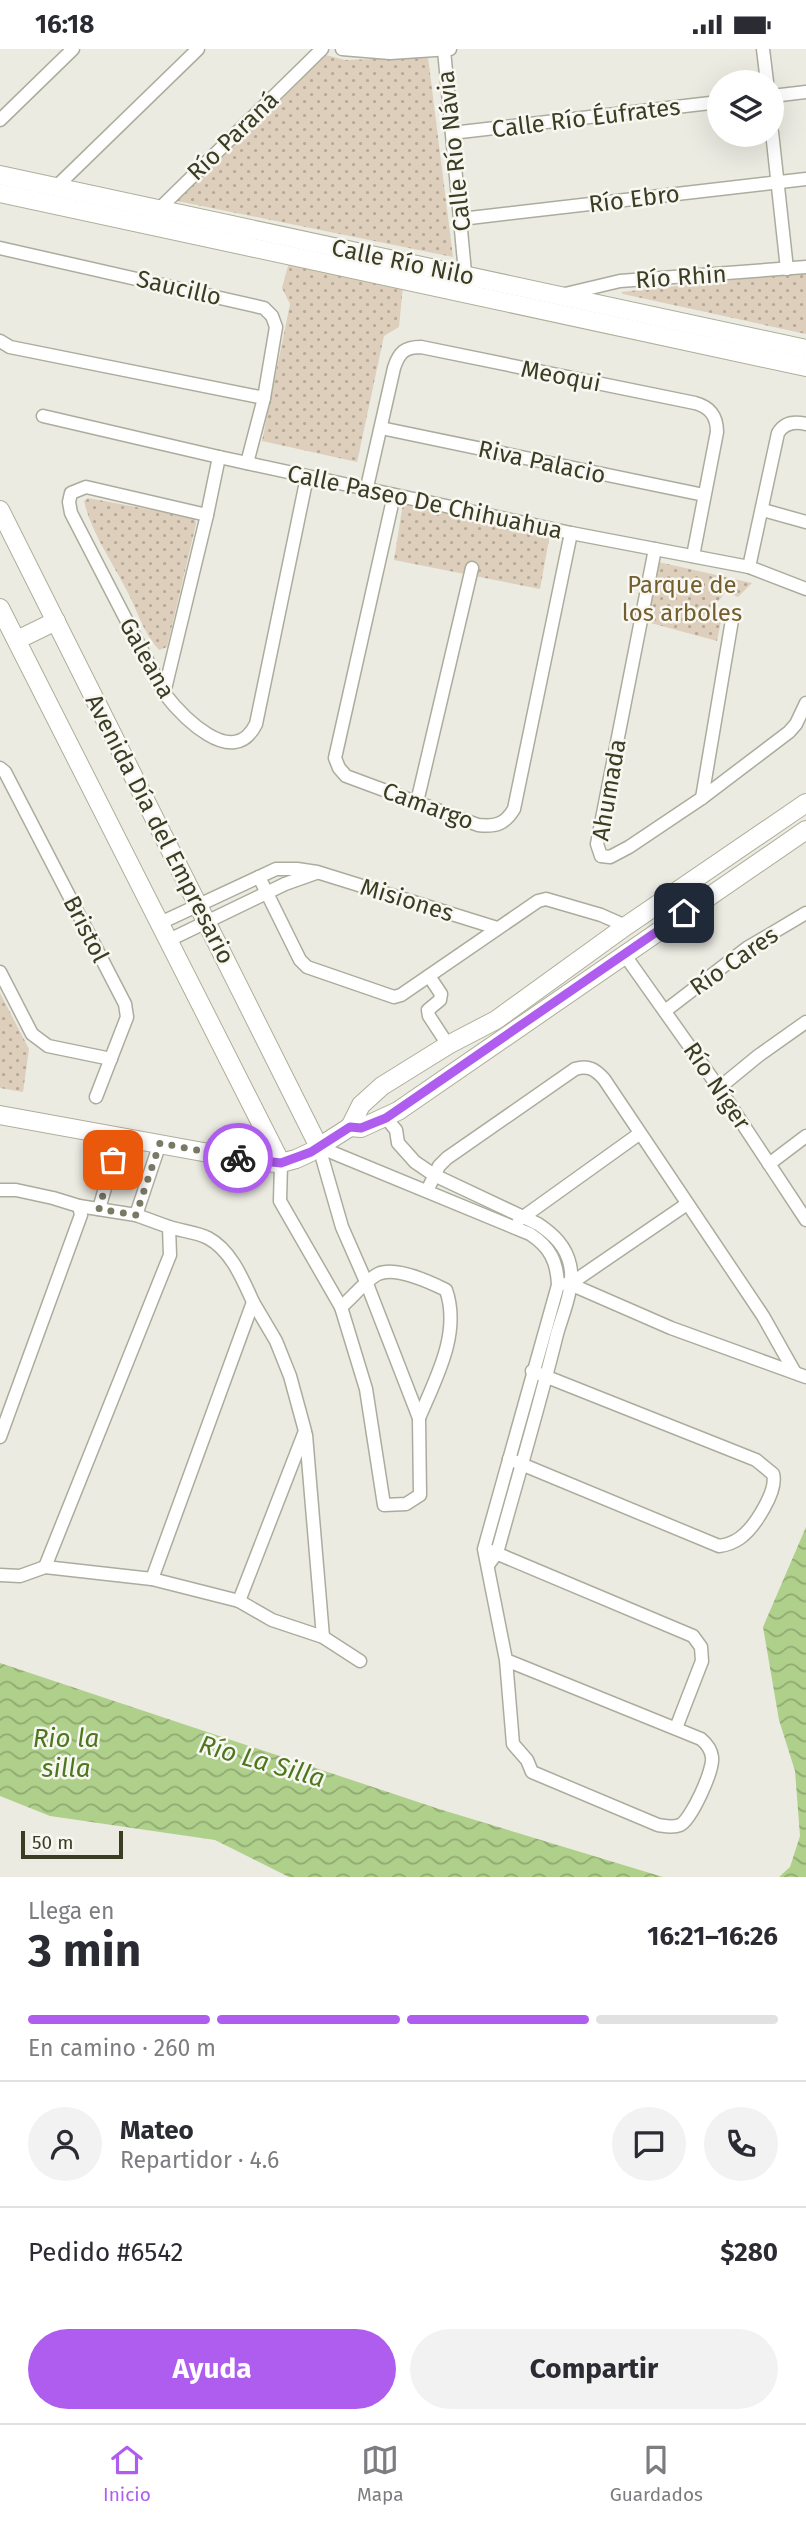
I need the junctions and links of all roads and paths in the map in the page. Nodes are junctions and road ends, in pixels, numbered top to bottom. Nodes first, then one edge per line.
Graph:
1 (73, 49) edge
2 (198, 49) edge
3 (322, 49) edge
4 (342, 49) edge
5 (450, 49) edge
6 (763, 49) edge
7 (444, 50) edge
8 (766, 70) edge
9 (806, 92) edge
10 (784, 95) edge
11 (707, 103) edge
12 (0, 120) edge
13 (452, 133) junction
14 (774, 147) edge
15 (0, 175) edge
16 (806, 179) edge
17 (777, 182) junction
18 (56, 187) junction
19 (0, 193) edge
20 (159, 208) junction
21 (461, 219) junction
22 (144, 224) junction
23 (0, 248) edge
24 (806, 267) edge
25 (787, 269) junction
26 (467, 285) junction
27 (558, 296) junction
28 (0, 341) edge
29 (806, 349) edge
30 (806, 367) edge
31 (264, 398) junction
32 (43, 416) dead end
33 (806, 424) edge
34 (381, 428) junction
35 (219, 457) junction
36 (247, 463) junction
37 (307, 477) junction
38 (367, 487) junction
39 (394, 495) junction
40 (704, 495) junction
41 (0, 510) edge
42 (762, 510) junction
43 (208, 515) junction
44 (806, 522) edge
45 (571, 533) junction
46 (655, 549) junction
47 (693, 556) junction
48 (749, 567) junction
49 (472, 568) dead end
50 (806, 589) edge
51 (0, 608) edge
52 (732, 620) dead end
53 (56, 621) junction
54 (17, 640) junction
55 (164, 693) junction
56 (806, 703) edge
57 (0, 768) edge
58 (702, 798) junction
59 (417, 802) junction
60 (806, 803) edge
61 (806, 831) edge
62 (731, 855) junction
63 (317, 872) junction
64 (744, 872) junction
65 (259, 877) junction
66 (267, 893) junction
67 (197, 905) junction
68 (806, 913) edge
69 (206, 922) junction
70 (158, 924) junction
71 (626, 926) junction
72 (497, 928) junction
73 (167, 941) junction
74 (624, 954) junction
75 (0, 972) edge
76 (429, 976) junction
77 (665, 1011) junction
78 (806, 1022) edge
79 (448, 1045) junction
80 (111, 1059) junction
81 (719, 1088) junction
82 (96, 1097) dead end
83 (0, 1115) edge
84 (386, 1118) junction
85 (350, 1127) junction
86 (639, 1134) junction
87 (120, 1135) junction
88 (806, 1136) edge
89 (160, 1143) junction
90 (319, 1147) junction
91 (281, 1163) junction
92 (769, 1164) junction
93 (434, 1175) junction
94 (0, 1190) edge
95 (428, 1191) junction
96 (687, 1204) junction
97 (79, 1206) junction
98 (99, 1209) junction
99 (136, 1215) junction
100 (523, 1216) junction
101 (806, 1220) edge
102 (170, 1227) junction
103 (511, 1227) junction
104 (367, 1284) junction
105 (564, 1285) junction
106 (253, 1302) junction
107 (341, 1307) junction
108 (532, 1371) junction
109 (800, 1374) edge
110 (547, 1375) junction
111 (419, 1418) junction
112 (305, 1431) junction
113 (0, 1437) edge
114 (515, 1462) junction
115 (491, 1551) junction
116 (45, 1567) junction
117 (0, 1575) edge
118 (152, 1579) junction
119 (239, 1601) junction
120 (323, 1637) junction
121 (506, 1660) junction
122 (360, 1661) dead end
123 (676, 1728) junction

1 - 12 street
2 - 18 street
3 - 20 street, Río Paraná
4 - 7 street
5 - 7 street
6 - 8 street
7 - 13 street, Calle Río Návia
9 - 10 street
11 - 13 street, Calle Río Éufrates
13 - 21 street, Calle Río Návia
14 - 17 street
15 - 18 street, Calle Río Nilo
16 - 17 street, Río Ebro
17 - 21 street, Río Ebro
17 - 25 street
18 - 20 street, Calle Río Nilo
19 - 22 street, Calle Río Nilo
20 - 22 street, Río Paraná
20 - 26 street, Calle Río Nilo
21 - 26 street, Calle Río Návia
22 - 26 street, Calle Río Nilo
23 - 31 street, Saucillo
24 - 25 street, Río Rhin
25 - 27 street, Río Rhin
26 - 27 street, Calle Río Nilo
26 - 30 street, Calle Río Nilo
27 - 29 street, Calle Río Nilo
28 - 31 street
31 - 36 street, Saucillo
32 - 35 street, Calle Paseo De Chihuahua
33 - 42 street
34 - 38 street, Meoqui
34 - 40 street, Riva Palacio
34 - 40 street, Meoqui
35 - 36 street, Calle Paseo De Chihuahua
35 - 43 street
36 - 37 street, Calle Paseo De Chihuahua
37 - 38 street, Calle Paseo De Chihuahua
37 - 55 street, Galeana
38 - 39 street, Calle Paseo De Chihuahua
39 - 45 street, Calle Paseo De Chihuahua
39 - 59 street, Camargo
40 - 47 street, Meoqui
41 - 53 street, Avenida Día del Empresario
42 - 44 street
42 - 48 street
43 - 55 street
43 - 55 street, Galeana
45 - 46 street, Calle Paseo De Chihuahua
45 - 59 street, Camargo
46 - 47 street, Calle Paseo De Chihuahua
46 - 58 street, Ahumada
47 - 48 street, Calle Paseo De Chihuahua
48 - 50 street, Calle Paseo De Chihuahua
49 - 59 street
51 - 54 street, Avenida Día del Empresario
52 - 58 street
53 - 54 street
53 - 67 street, Avenida Día del Empresario
54 - 70 street, Avenida Día del Empresario
56 - 58 street, Ahumada
57 - 80 street, Bristol
60 - 62 street
61 - 64 street
62 - 64 street
62 - 71 street
63 - 65 street, Misiones
63 - 66 street
63 - 72 street, Misiones
64 - 74 street
65 - 66 street
65 - 67 street, Misiones
66 - 69 street
66 - 76 street
67 - 69 street, Avenida Día del Empresario
67 - 70 street, Misiones
68 - 77 street, Río Cares
69 - 73 street
69 - 90 street, Avenida Día del Empresario
70 - 73 street, Avenida Día del Empresario
71 - 72 street
71 - 79 street
72 - 76 street
73 - 91 street, Avenida Día del Empresario
74 - 77 street, Río Níger
74 - 84 street
75 - 80 street
76 - 79 street
77 - 81 street, Río Níger
78 - 81 street
79 - 85 street
80 - 82 street, Bristol
81 - 92 street, Río Níger
83 - 87 street
84 - 85 street
84 - 93 street
85 - 90 street
86 - 93 street
86 - 96 street
86 - 100 street
87 - 89 street
87 - 98 street
88 - 92 street
89 - 91 street
89 - 99 street
90 - 91 street
90 - 95 street
90 - 104 street
91 - 107 street
92 - 101 street, Río Níger
93 - 95 street
93 - 100 street
94 - 97 street
95 - 103 street
96 - 105 street
96 - 109 street
97 - 98 street
97 - 113 street
98 - 99 street
99 - 102 street
100 - 103 street
100 - 105 street
102 - 106 street
102 - 116 street
103 - 105 street
104 - 107 street
104 - 111 street
104 - 111 street
105 - 108 street
105 - 109 street
105 - 110 street
106 - 112 street
106 - 118 street
107 - 111 street
108 - 110 street
108 - 114 street
110 - 114 street
110 - 114 street
112 - 119 street
112 - 120 street
114 - 115 street
115 - 121 street
115 - 123 street
116 - 117 street
116 - 118 street
118 - 119 street
119 - 120 street
120 - 122 street
121 - 123 street
121 - 123 street

